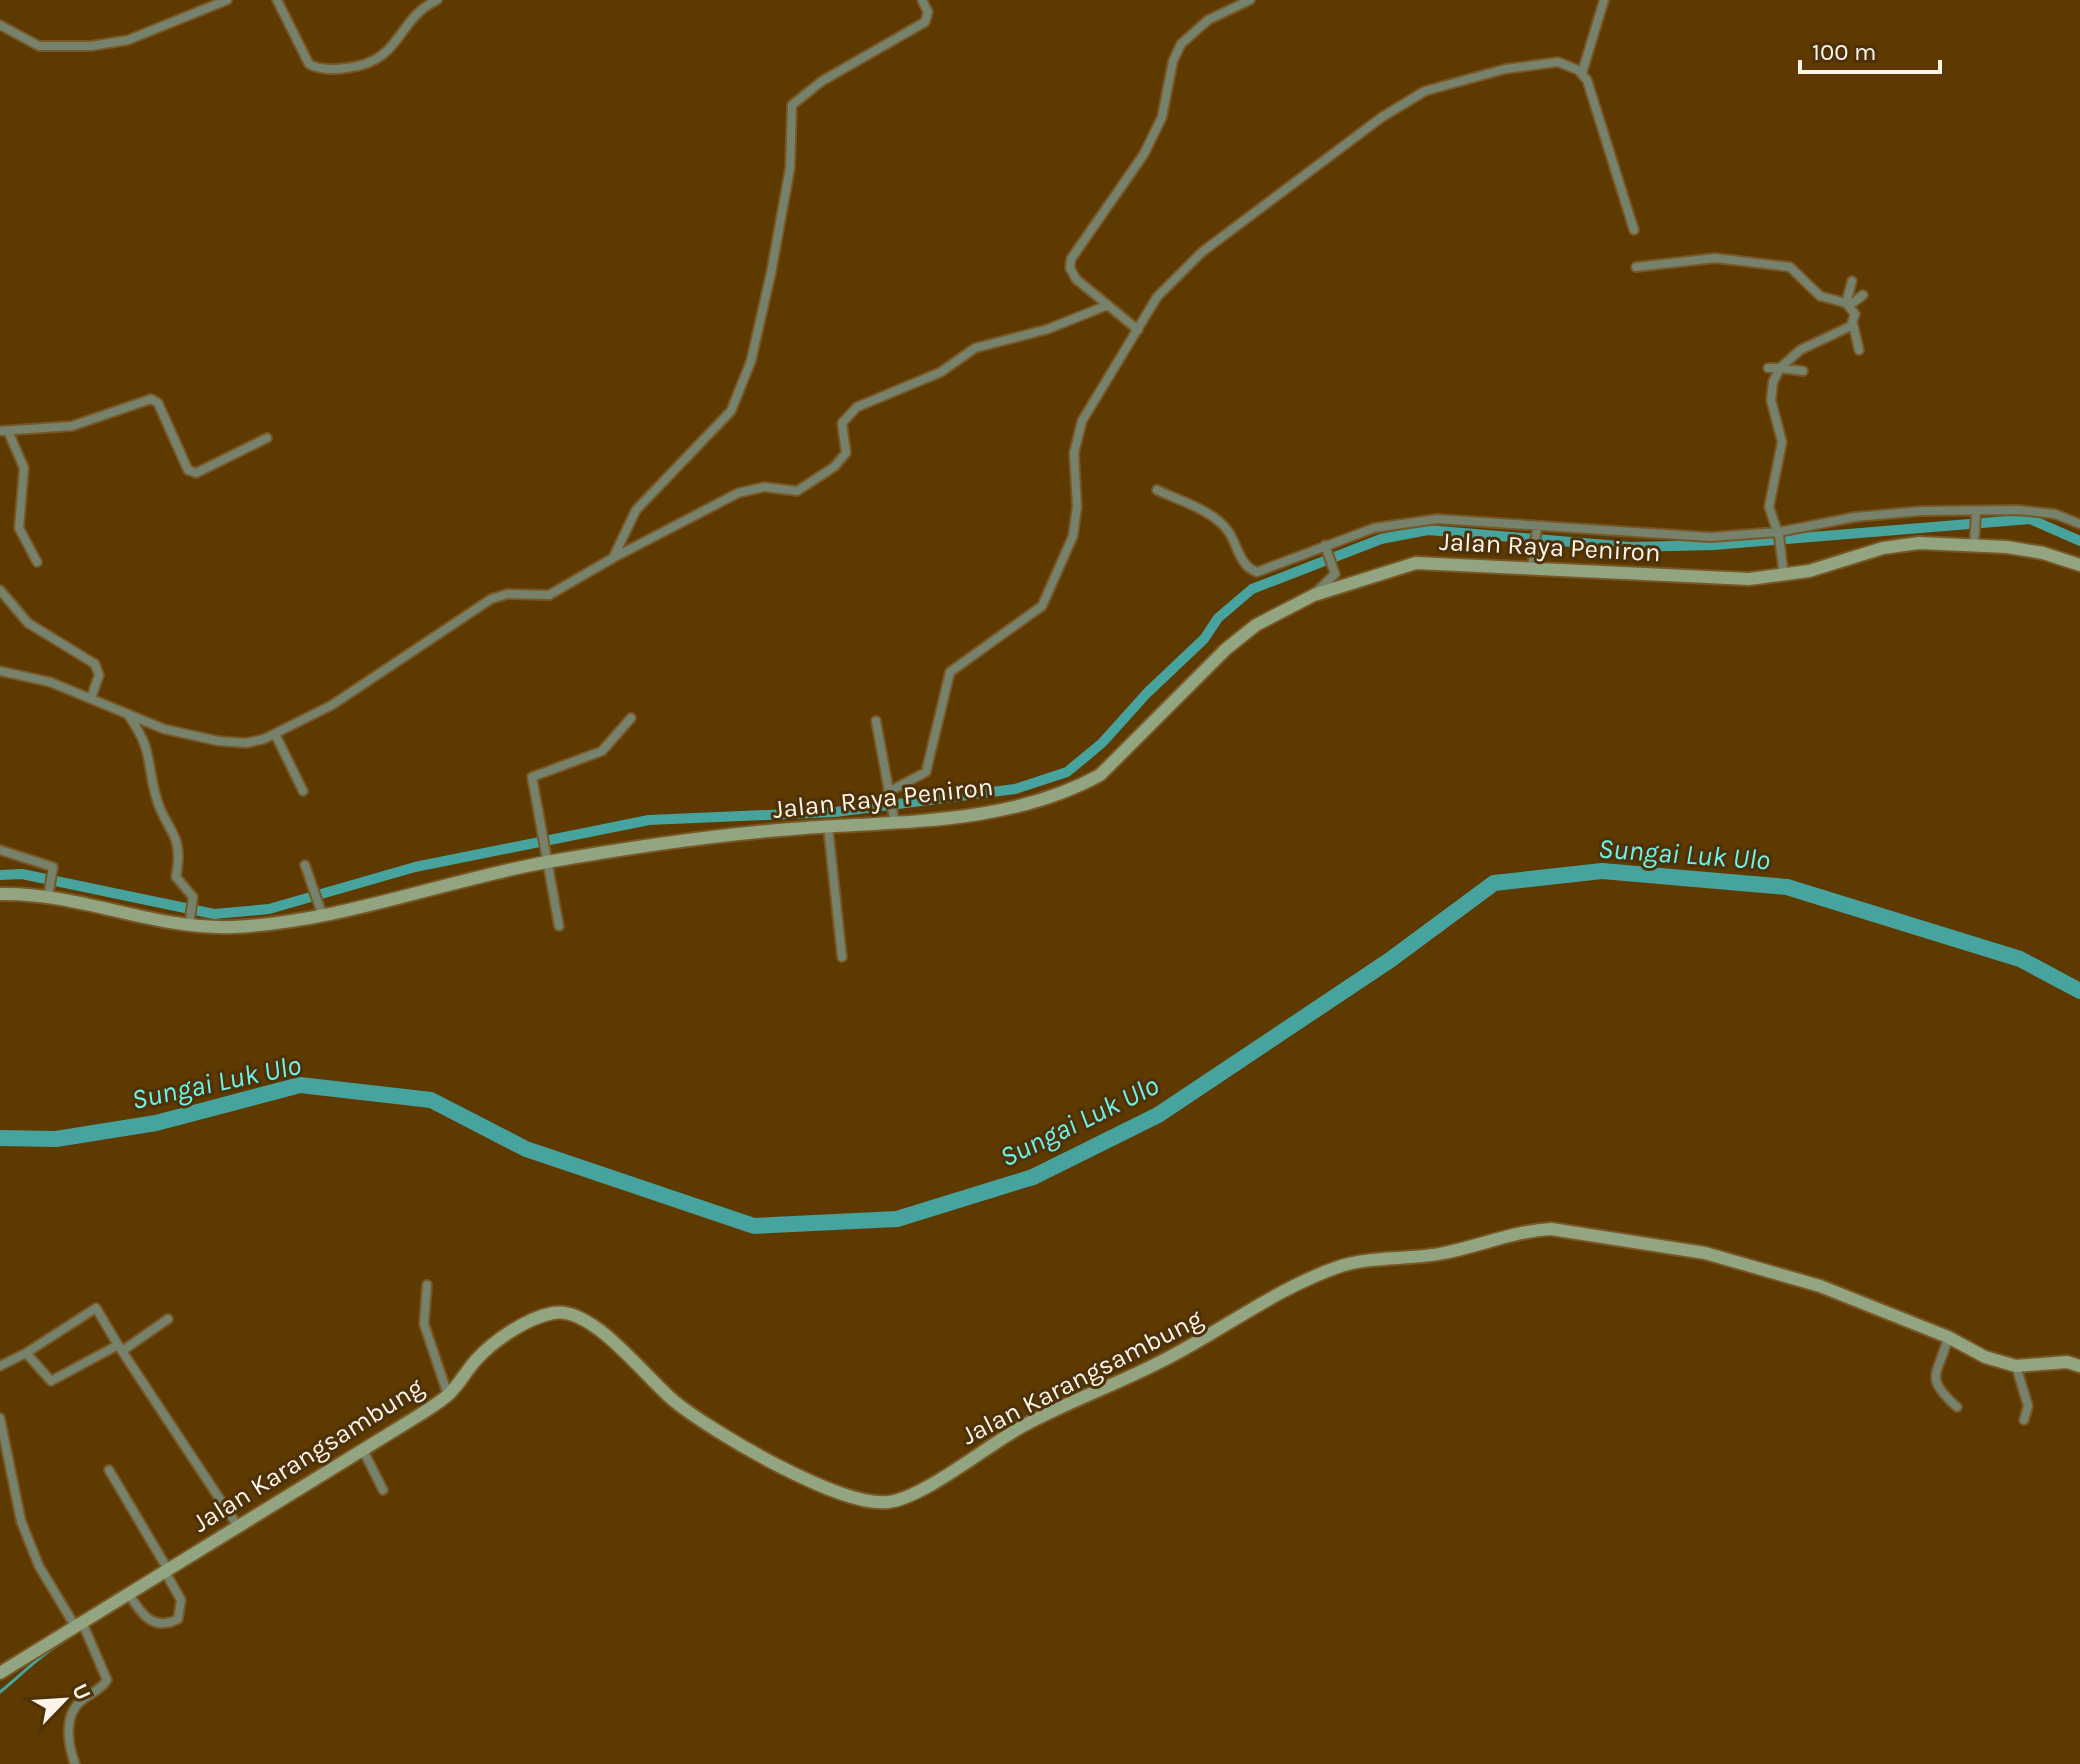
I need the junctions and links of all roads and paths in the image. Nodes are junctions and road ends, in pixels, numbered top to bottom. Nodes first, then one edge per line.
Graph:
1 (227, 0) edge
2 (277, 0) edge
3 (437, 0) edge
4 (922, 0) edge
5 (1250, 0) edge
6 (1604, 0) edge
7 (0, 25) edge
8 (1582, 73) junction
9 (1634, 230) dead end
10 (1636, 267) dead end
11 (1852, 281) dead end
12 (1863, 295) dead end
13 (1848, 304) junction
14 (1108, 305) junction
15 (1853, 324) junction
16 (1138, 330) junction
17 (1859, 350) dead end
18 (1768, 368) dead end
19 (1780, 368) junction
20 (1803, 371) dead end
21 (4, 431) edge
22 (267, 438) dead end
23 (1157, 490) dead end
24 (1976, 516) junction
25 (2080, 524) edge
26 (1537, 530) junction
27 (1779, 534) junction
28 (1974, 542) junction
29 (1326, 548) junction
30 (613, 558) junction
31 (1533, 561) junction
32 (37, 562) dead end
33 (2080, 565) edge
34 (1784, 577) junction
35 (0, 590) edge
36 (1314, 595) junction
37 (0, 671) edge
38 (91, 698) junction
39 (128, 715) junction
40 (631, 718) dead end
41 (876, 721) dead end
42 (275, 734) junction
43 (303, 791) dead end
44 (888, 794) junction
45 (895, 824) junction
46 (828, 827) junction
47 (0, 850) edge
48 (548, 862) junction
49 (305, 865) dead end
50 (49, 892) junction
51 (0, 894) edge
52 (321, 908) junction
53 (559, 926) dead end
54 (189, 927) junction
55 (842, 957) dead end
56 (427, 1285) dead end
57 (168, 1319) dead end
58 (1946, 1344) junction
59 (120, 1348) junction
60 (26, 1353) junction
61 (0, 1366) edge
62 (2080, 1366) edge
63 (2018, 1371) junction
64 (448, 1395) junction
65 (1957, 1407) dead end
66 (0, 1418) edge
67 (2024, 1420) dead end
68 (364, 1451) junction
69 (109, 1470) dead end
70 (383, 1490) dead end
71 (237, 1525) junction
72 (166, 1571) junction
73 (130, 1595) junction
74 (82, 1626) junction
75 (0, 1673) edge
76 (75, 1764) edge

1 - 7 street
2 - 3 street
4 - 30 street
5 - 14 street
6 - 8 street
8 - 9 street
8 - 16 street
10 - 13 street
11 - 13 street
12 - 13 street
13 - 15 street
14 - 16 street
14 - 30 street
15 - 17 street
15 - 19 street
16 - 44 street
18 - 19 street
19 - 20 street
19 - 27 street
21 - 22 street
21 - 32 street
23 - 29 street
24 - 25 street
24 - 27 street
24 - 28 street
26 - 27 street
26 - 29 street
26 - 31 street
27 - 34 street
28 - 33 main road, Jalan Raya Peniron
28 - 34 main road, Jalan Raya Peniron
29 - 36 street
30 - 42 street
31 - 34 main road, Jalan Raya Peniron
31 - 36 main road, Jalan Raya Peniron
35 - 38 street
36 - 45 main road, Jalan Raya Peniron
37 - 38 street
38 - 39 street
39 - 42 street
39 - 54 street
40 - 48 street
41 - 44 street
42 - 43 street
44 - 45 street
45 - 46 main road, Jalan Raya Peniron
46 - 48 main road, Jalan Raya Peniron
46 - 55 street
47 - 50 street
48 - 52 main road, Jalan Raya Peniron
48 - 53 street
49 - 52 street
50 - 51 main road, Jalan Raya Peniron
50 - 54 main road, Jalan Raya Peniron
52 - 54 main road, Jalan Raya Peniron
56 - 64 street
57 - 59 street
58 - 63 main road, Jalan Karangsambung
58 - 64 main road, Jalan Karangsambung
58 - 65 street
59 - 60 street
59 - 60 street
59 - 71 street
60 - 61 street
62 - 63 main road, Jalan Karangsambung
63 - 67 street
64 - 68 main road, Jalan Karangsambung
66 - 74 street
68 - 70 street
68 - 71 main road, Jalan Karangsambung
69 - 72 street
71 - 72 main road, Jalan Karangsambung
72 - 73 main road, Jalan Karangsambung
72 - 73 street
73 - 74 main road, Jalan Karangsambung
74 - 75 main road, Jalan Karangsambung
74 - 76 street

